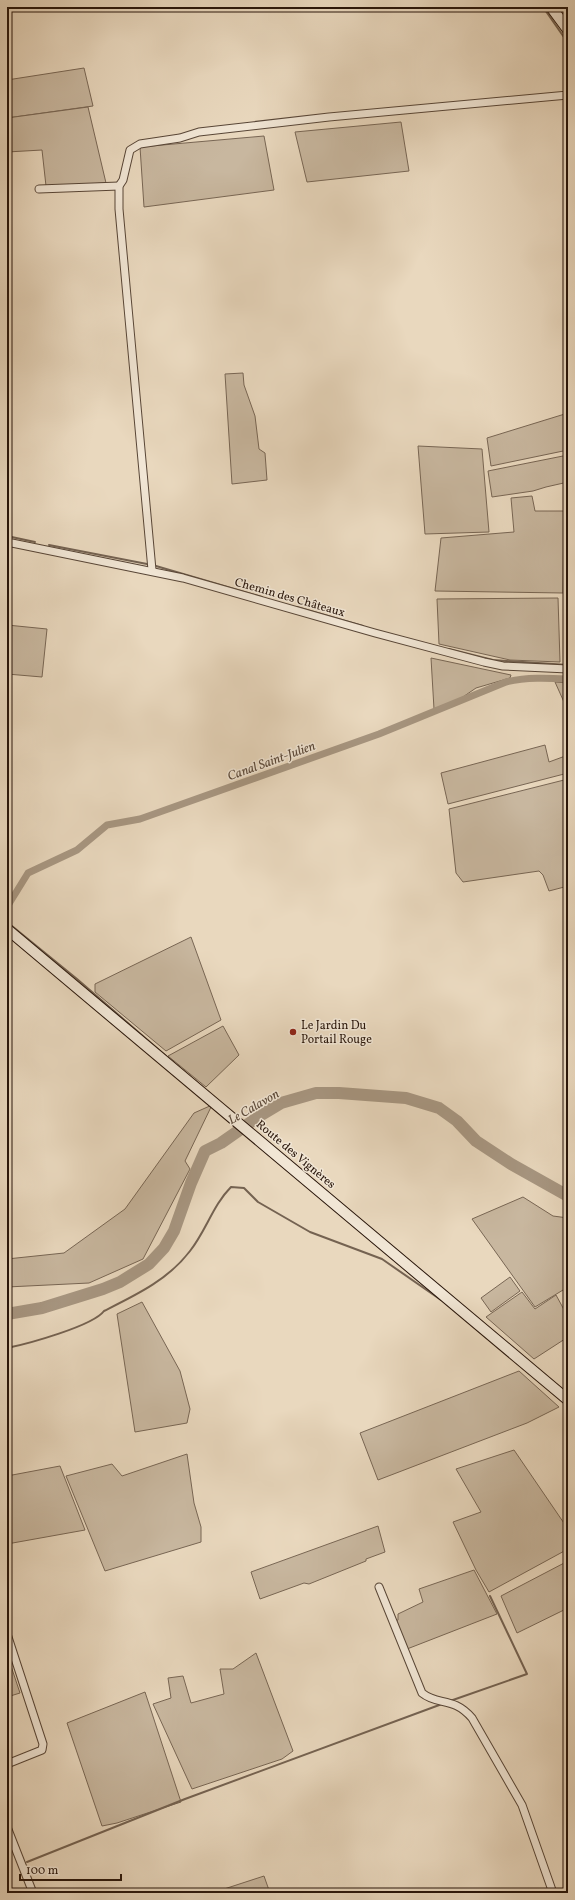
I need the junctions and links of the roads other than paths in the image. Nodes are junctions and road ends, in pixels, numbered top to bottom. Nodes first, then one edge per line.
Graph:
1 (551, 7) edge
2 (568, 30) edge
3 (568, 95) edge
4 (119, 186) junction
5 (40, 189) dead end
6 (7, 542) edge
7 (152, 570) junction
8 (568, 669) edge
9 (7, 929) edge
10 (568, 1400) edge
11 (379, 1587) dead end
12 (8, 1638) edge
13 (7, 1764) edge
14 (7, 1827) edge
15 (33, 1893) edge
16 (553, 1893) edge

1 - 2 street
3 - 4 street
4 - 5 street
4 - 7 street
6 - 7 street, Chemin des Châteaux
7 - 8 street, Chemin des Châteaux
9 - 10 street, Route des Vignères
11 - 16 street
12 - 13 street
14 - 15 street

